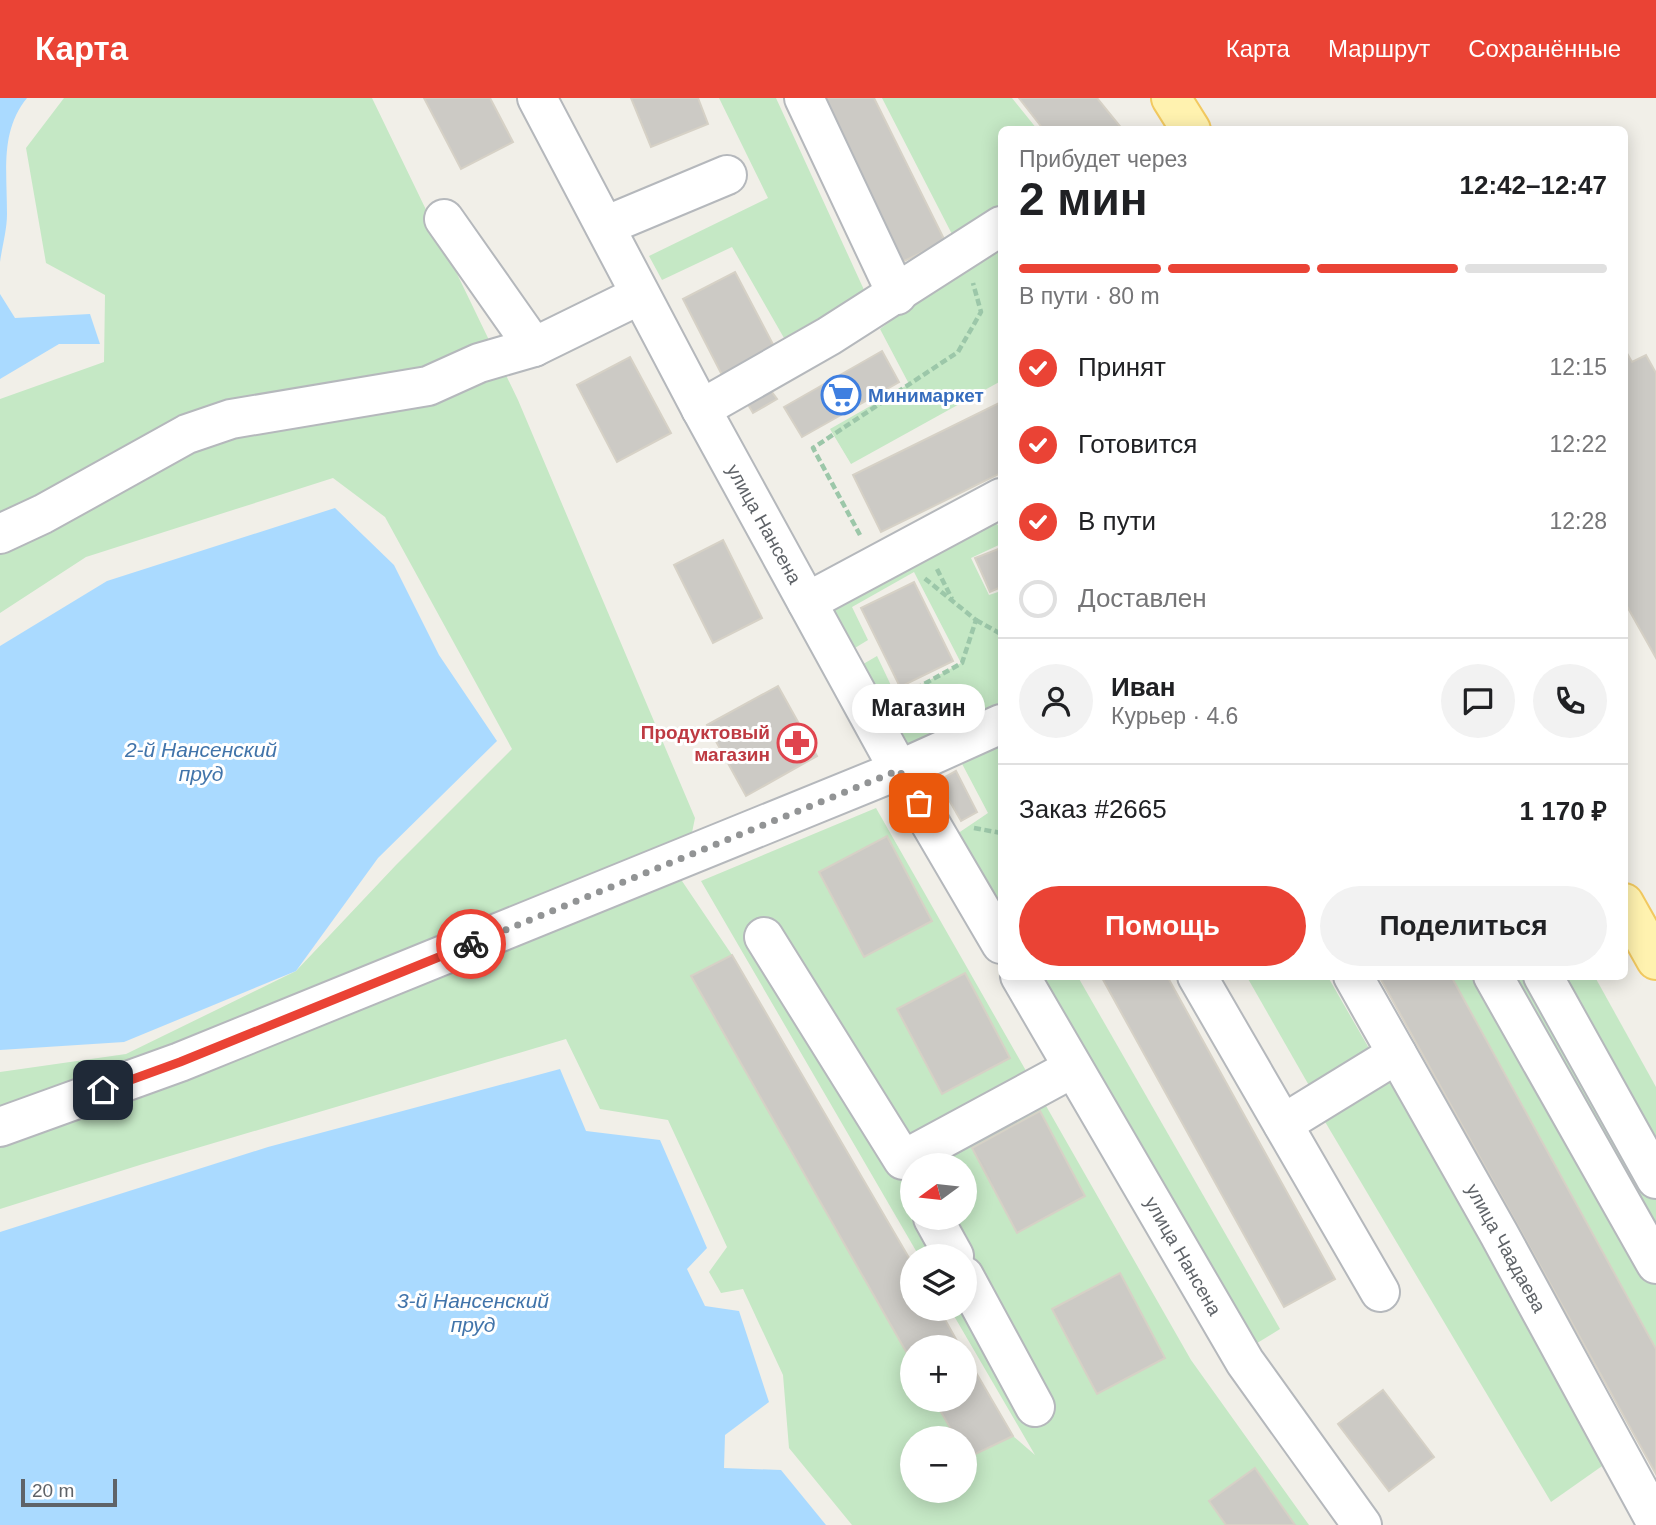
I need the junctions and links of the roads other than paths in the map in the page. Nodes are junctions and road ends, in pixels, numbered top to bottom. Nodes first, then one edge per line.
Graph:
1 (537, 98) edge
2 (804, 98) edge
3 (1171, 98) edge
4 (1188, 126) edge
5 (727, 175) dead end
6 (444, 219) dead end
7 (605, 226) junction
8 (998, 228) edge
9 (640, 295) junction
10 (897, 295) junction
11 (534, 347) junction
12 (701, 409) junction
13 (998, 500) edge
14 (0, 534) edge
15 (807, 602) junction
16 (998, 725) edge
17 (899, 770) junction
18 (1628, 910) edge
19 (764, 937) dead end
20 (998, 939) edge
21 (1656, 960) edge
22 (1022, 980) edge
23 (1199, 980) edge
24 (1355, 980) edge
25 (1495, 980) edge
26 (1545, 980) edge
27 (1397, 1054) junction
28 (1073, 1068) junction
29 (1283, 1124) junction
30 (0, 1127) edge
31 (933, 1153) edge
32 (900, 1158) edge
33 (1656, 1179) edge
34 (1656, 1264) edge
35 (1380, 1292) dead end
36 (977, 1300) edge
37 (1035, 1407) dead end
38 (1656, 1520) edge
39 (1362, 1525) edge

1 - 7 street, улица Нансена
2 - 10 street
3 - 4 main road
5 - 7 street
6 - 11 street
7 - 9 street, улица Нансена
8 - 10 street
9 - 11 street
9 - 12 street, улица Нансена
10 - 12 street
11 - 14 street
12 - 15 street, улица Нансена
13 - 15 street
15 - 17 street, улица Нансена
16 - 17 street
17 - 20 street, улица Нансена
17 - 30 street
18 - 21 main road
19 - 32 street
22 - 28 street, улица Нансена
23 - 29 street
24 - 27 street, улица Чаадаева
25 - 34 street
26 - 33 street
27 - 29 street
27 - 38 street, улица Чаадаева
28 - 31 street
28 - 39 street, улица Нансена
29 - 35 street
36 - 37 street

